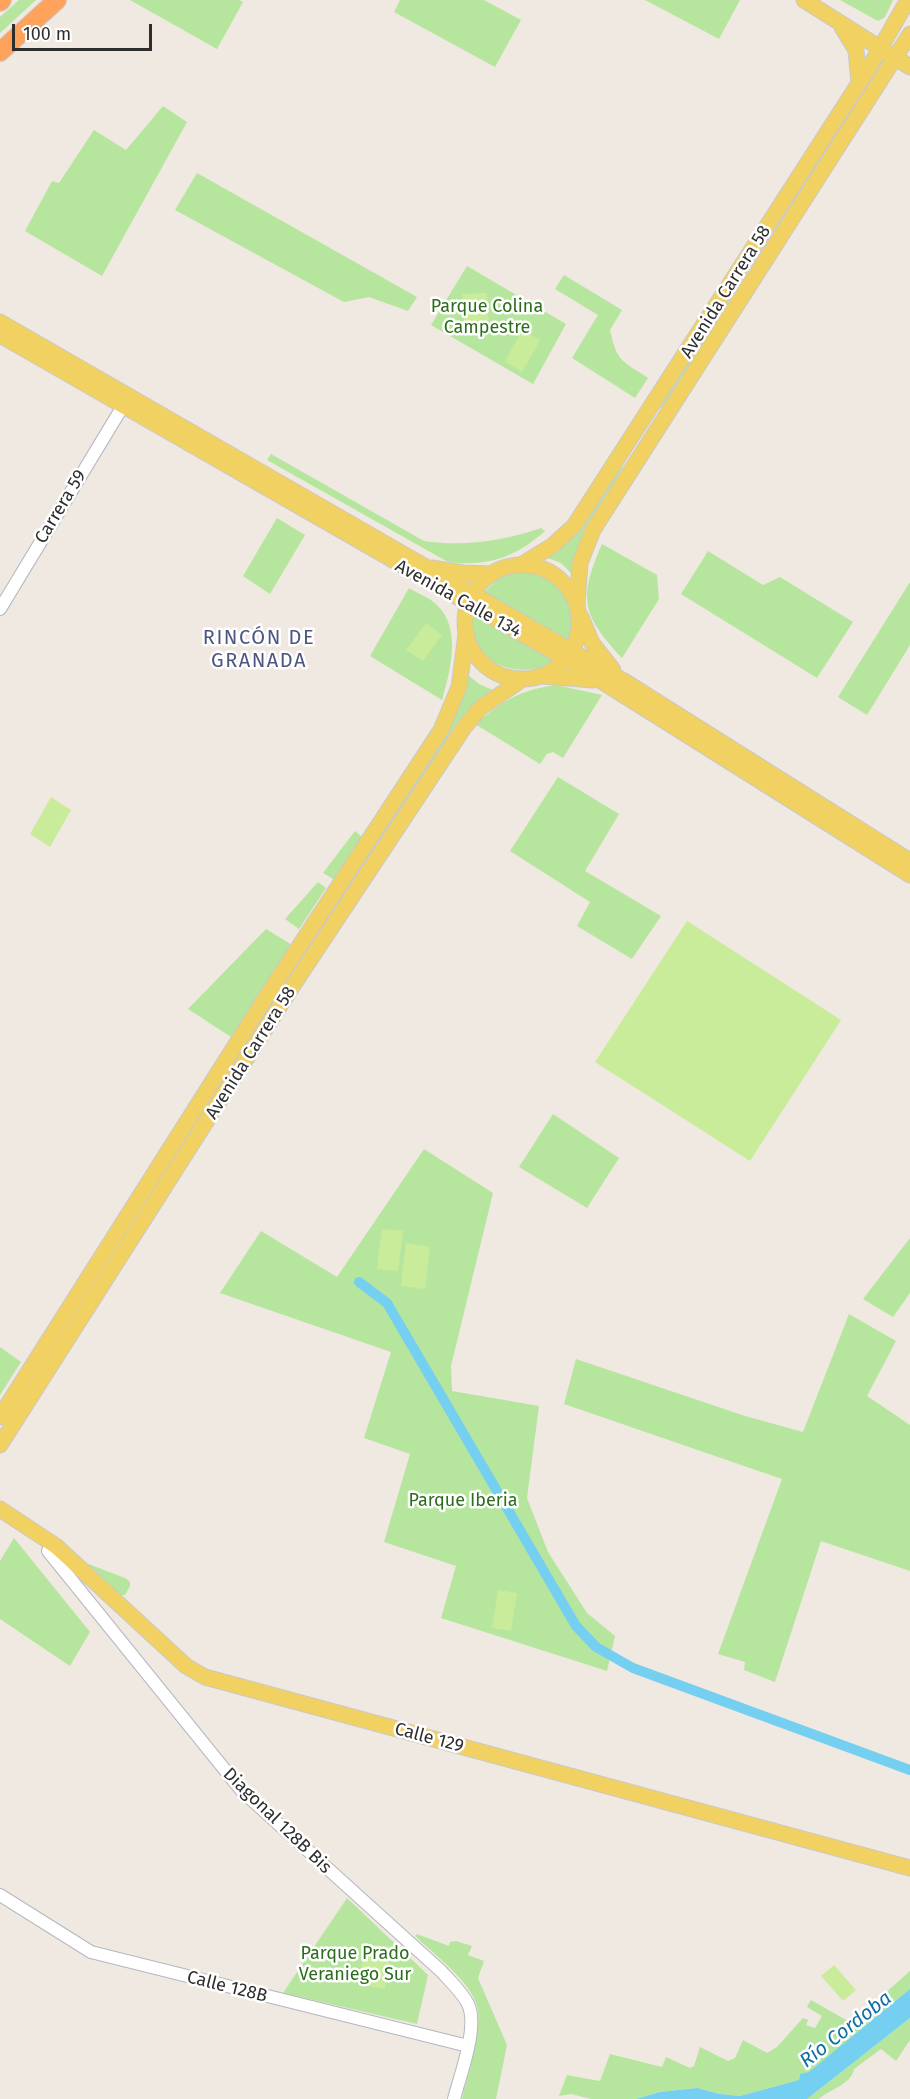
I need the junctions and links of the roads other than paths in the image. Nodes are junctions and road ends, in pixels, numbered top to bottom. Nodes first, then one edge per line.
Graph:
1 (57, 0) edge
2 (804, 0) edge
3 (908, 0) edge
4 (834, 18) junction
5 (910, 34) edge
6 (881, 49) junction
7 (0, 52) edge
8 (896, 58) junction
9 (910, 68) edge
10 (859, 83) junction
11 (0, 322) edge
12 (0, 335) edge
13 (123, 406) junction
14 (417, 563) junction
15 (521, 565) junction
16 (492, 574) junction
17 (425, 580) junction
18 (470, 600) junction
19 (0, 609) edge
20 (578, 610) junction
21 (466, 632) junction
22 (569, 655) junction
23 (542, 676) junction
24 (523, 679) junction
25 (600, 681) junction
26 (624, 681) junction
27 (910, 861) edge
28 (910, 875) edge
29 (0, 1417) edge
30 (0, 1445) edge
31 (0, 1509) edge
32 (0, 1519) edge
33 (48, 1551) junction
34 (910, 1868) edge
35 (910, 1878) edge
36 (0, 1895) edge
37 (468, 2046) junction
38 (454, 2099) edge

1 - 7 highway
2 - 4 main road
3 - 6 main road, Avenida Carrera 58
4 - 6 main road
4 - 10 main road
5 - 8 main road, Avenida Carrera 58
6 - 8 main road
6 - 10 main road, Avenida Carrera 58
8 - 9 main road
8 - 20 main road, Avenida Carrera 58
10 - 15 main road, Avenida Carrera 58
11 - 14 main road, Avenida Calle 134
12 - 13 main road, Avenida Calle 134
13 - 17 main road, Avenida Calle 134
13 - 19 street, Carrera 59
14 - 16 main road
14 - 18 main road, Avenida Calle 134
15 - 16 main road, Avenida Carrera 58
15 - 20 main road
16 - 18 main road
17 - 18 main road, Avenida Calle 134
17 - 21 main road
18 - 21 main road, Avenida Carrera 58
18 - 22 main road, Avenida Calle 134
20 - 22 main road, Avenida Carrera 58
20 - 26 main road
21 - 24 main road
21 - 29 main road, Avenida Carrera 58
22 - 23 main road
22 - 25 main road, Avenida Calle 134
22 - 26 main road, Avenida Calle 134
23 - 24 main road
23 - 25 main road
24 - 30 main road, Avenida Carrera 58
25 - 28 main road, Avenida Calle 134
26 - 27 main road, Avenida Calle 134
31 - 34 main road, Calle 129
32 - 33 main road, Calle 129
33 - 35 main road, Calle 129
33 - 37 street, Diagonal 128B Bis
36 - 37 street, Calle 128B
37 - 38 street

